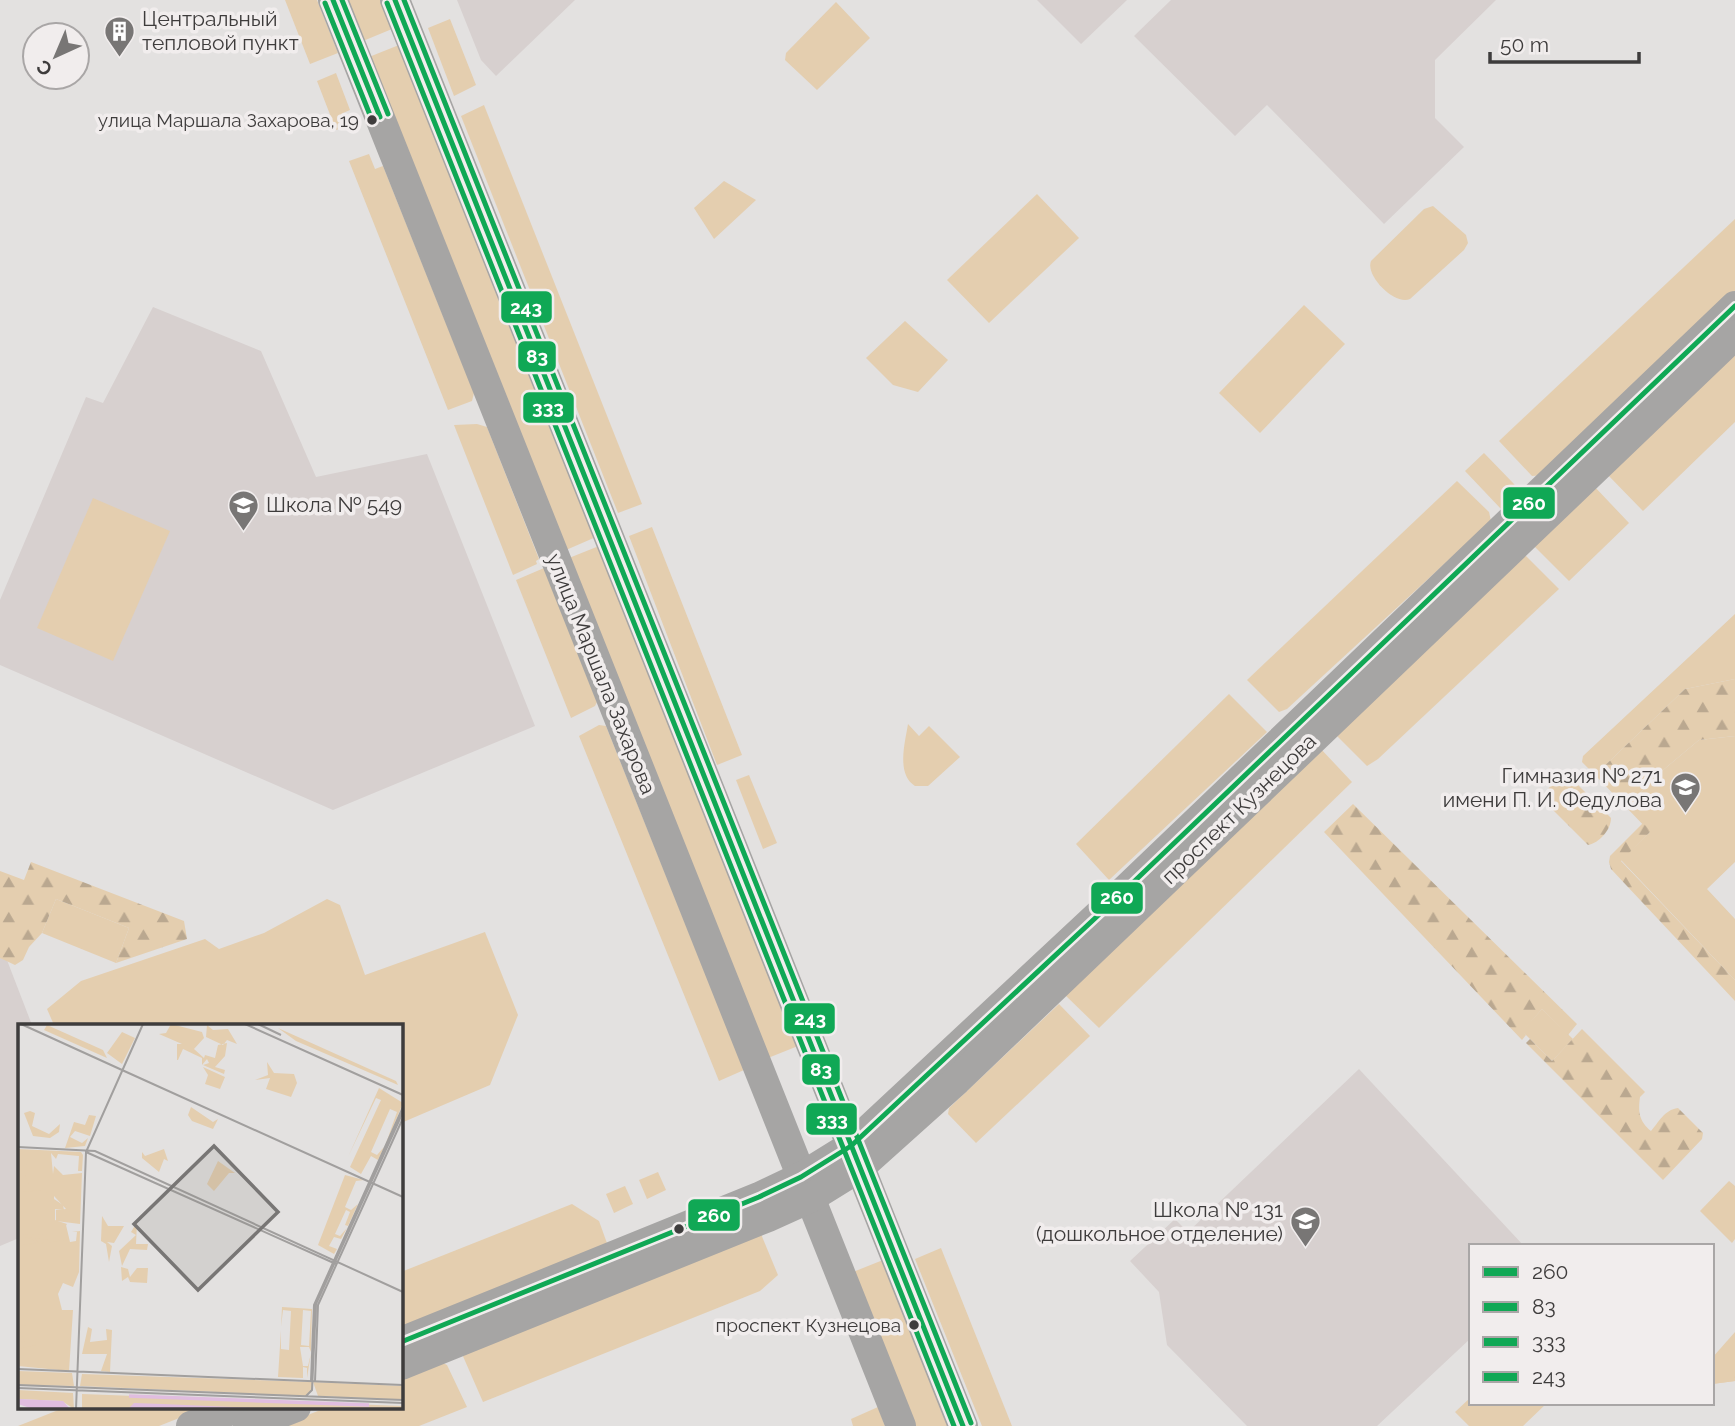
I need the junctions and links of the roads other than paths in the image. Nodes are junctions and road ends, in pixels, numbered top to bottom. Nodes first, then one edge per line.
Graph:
1 (333, 0) edge
2 (395, 0) edge
3 (1735, 306) edge
4 (1735, 335) edge
5 (856, 1156) junction
6 (806, 1188) junction
7 (402, 1342) edge
8 (402, 1365) edge
9 (236, 1408) edge
10 (293, 1408) edge
11 (191, 1426) edge
12 (248, 1426) edge
13 (901, 1426) edge
14 (963, 1426) edge

1 - 6 street, улица Маршала Захарова
2 - 5 street
3 - 5 street, проспект Кузнецова
4 - 5 street, проспект Кузнецова
5 - 6 street, проспект Кузнецова
5 - 14 street
6 - 7 street, проспект Кузнецова
6 - 8 street, проспект Кузнецова
6 - 13 street, улица Маршала Захарова
9 - 11 street
10 - 12 street

